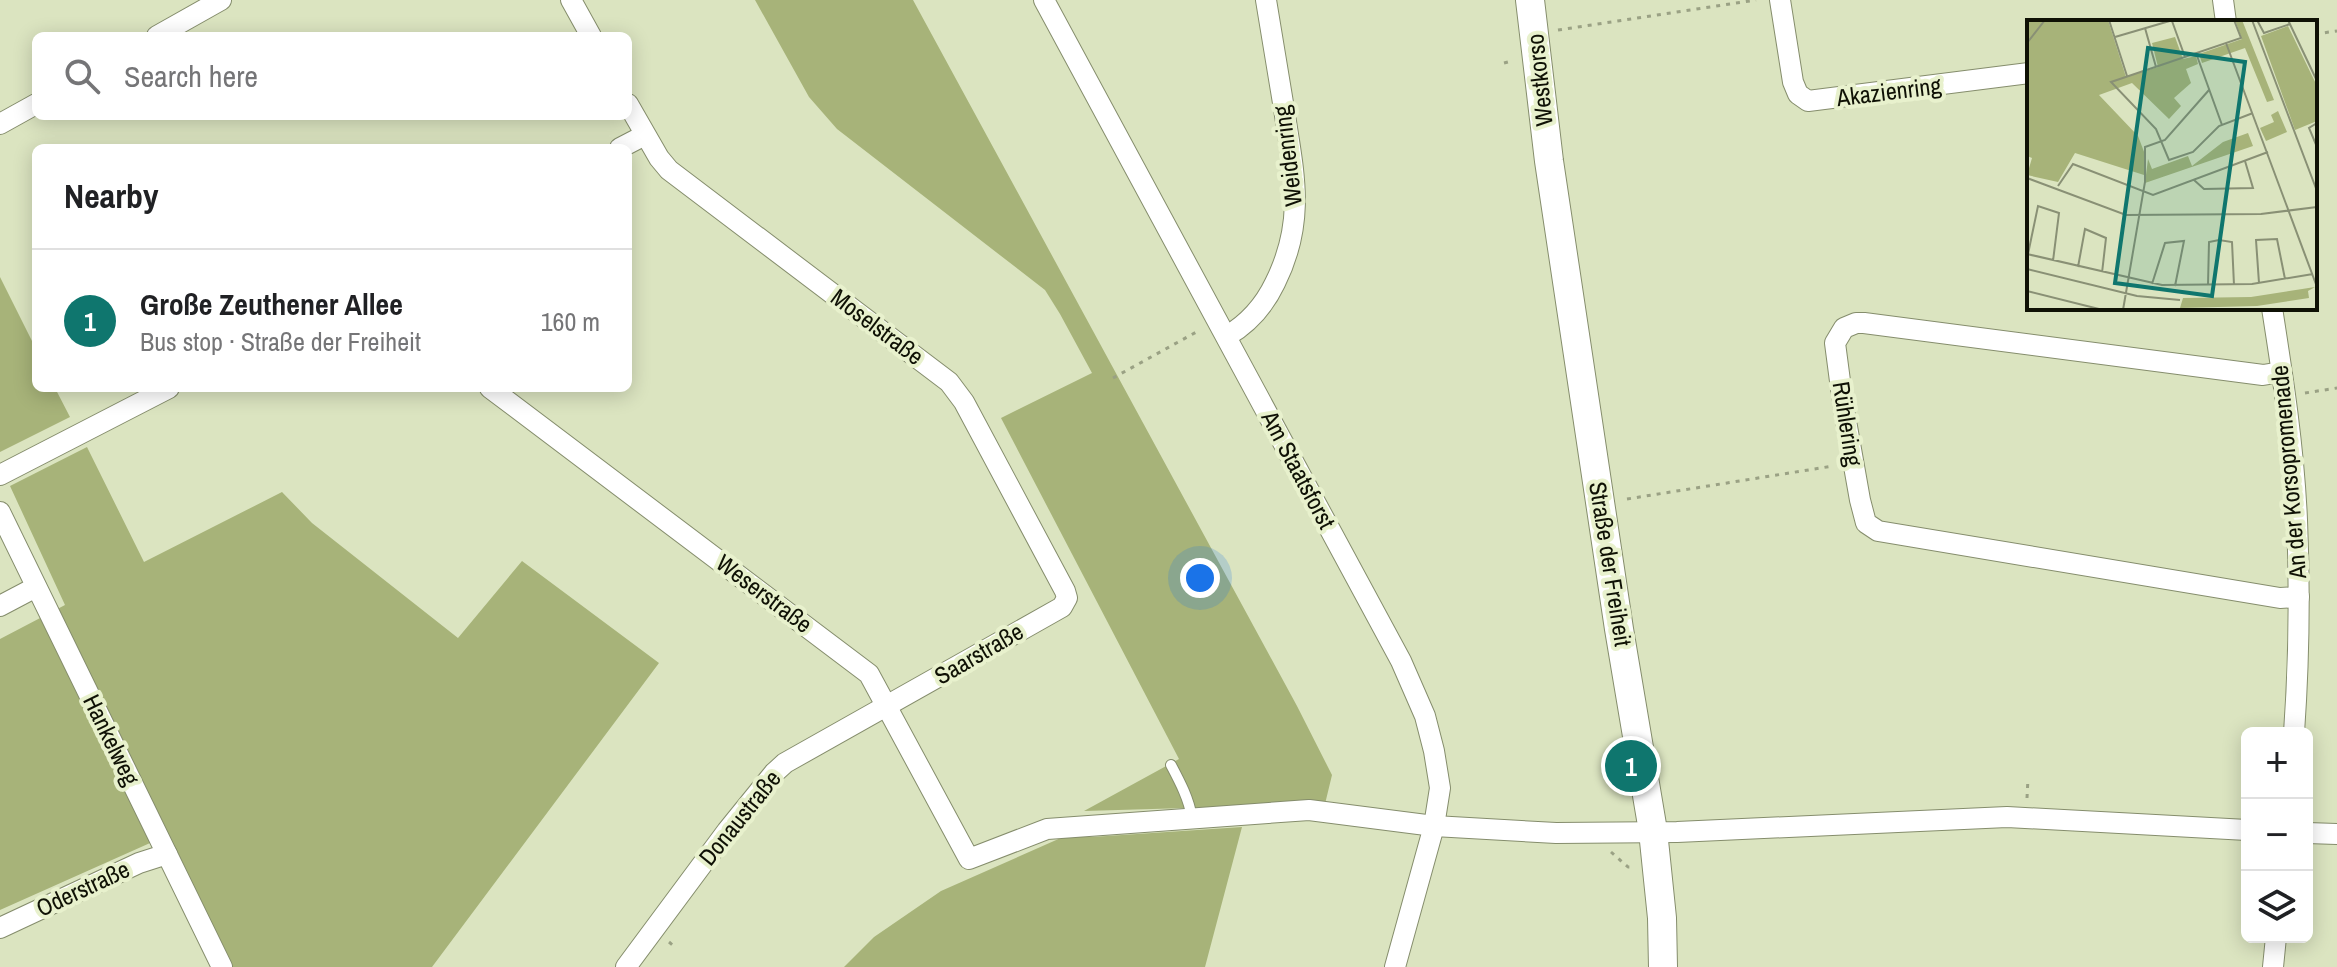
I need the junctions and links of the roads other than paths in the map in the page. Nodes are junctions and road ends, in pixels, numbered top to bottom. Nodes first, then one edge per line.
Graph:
1 (221, 0) edge
2 (571, 0) edge
3 (1044, 0) edge
4 (1266, 0) edge
5 (1530, 0) edge
6 (1780, 0) edge
7 (2223, 0) edge
8 (2226, 20) edge
9 (164, 32) edge
10 (589, 32) edge
11 (2027, 73) edge
12 (32, 106) edge
13 (632, 111) edge
14 (0, 124) edge
15 (645, 135) junction
16 (628, 144) edge
17 (1549, 161) joint
18 (2272, 310) edge
19 (1222, 328) junction
20 (2281, 372) junction
21 (161, 392) edge
22 (495, 392) edge
23 (0, 475) edge
24 (0, 512) edge
25 (36, 587) junction
26 (2299, 597) junction
27 (1067, 598) joint
28 (0, 606) edge
29 (887, 706) junction
30 (2294, 727) edge
31 (1171, 765) dead end
32 (1192, 818) junction
33 (1434, 826) junction
34 (2241, 830) edge
35 (1653, 831) junction
36 (2313, 833) edge
37 (2337, 834) edge
38 (167, 854) junction
39 (0, 928) edge
40 (2275, 943) edge
41 (222, 967) edge
42 (626, 967) edge
43 (1395, 967) edge
44 (1663, 967) edge
45 (2273, 967) edge

1 - 9 street
2 - 10 street
3 - 19 street, Am Staatsforst
4 - 19 street, Weidenring
5 - 17 street, Westkorso
6 - 11 street, Akazienring
7 - 8 street
12 - 14 street
13 - 15 street, Moselstraße
15 - 16 street
15 - 27 street, Moselstraße
17 - 35 street, Straße der Freiheit
18 - 20 street, An der Korsopromenade
19 - 33 street, Am Staatsforst
20 - 26 street, An der Korsopromenade
20 - 26 street, Rühlering
21 - 23 street
22 - 29 street, Weserstraße
24 - 25 street, Hankelweg
25 - 28 street
25 - 38 street, Hankelweg
26 - 30 street, An der Korsopromenade
27 - 29 street, Saarstraße
29 - 32 street, Weserstraße
29 - 42 street, Donaustraße
31 - 32 lane
32 - 33 street
33 - 35 street
33 - 43 street, Am Staatsforst
34 - 35 street
35 - 44 street, Straße der Freiheit
36 - 37 street
38 - 39 street, Oderstraße
38 - 41 street, Hankelweg
40 - 45 street

